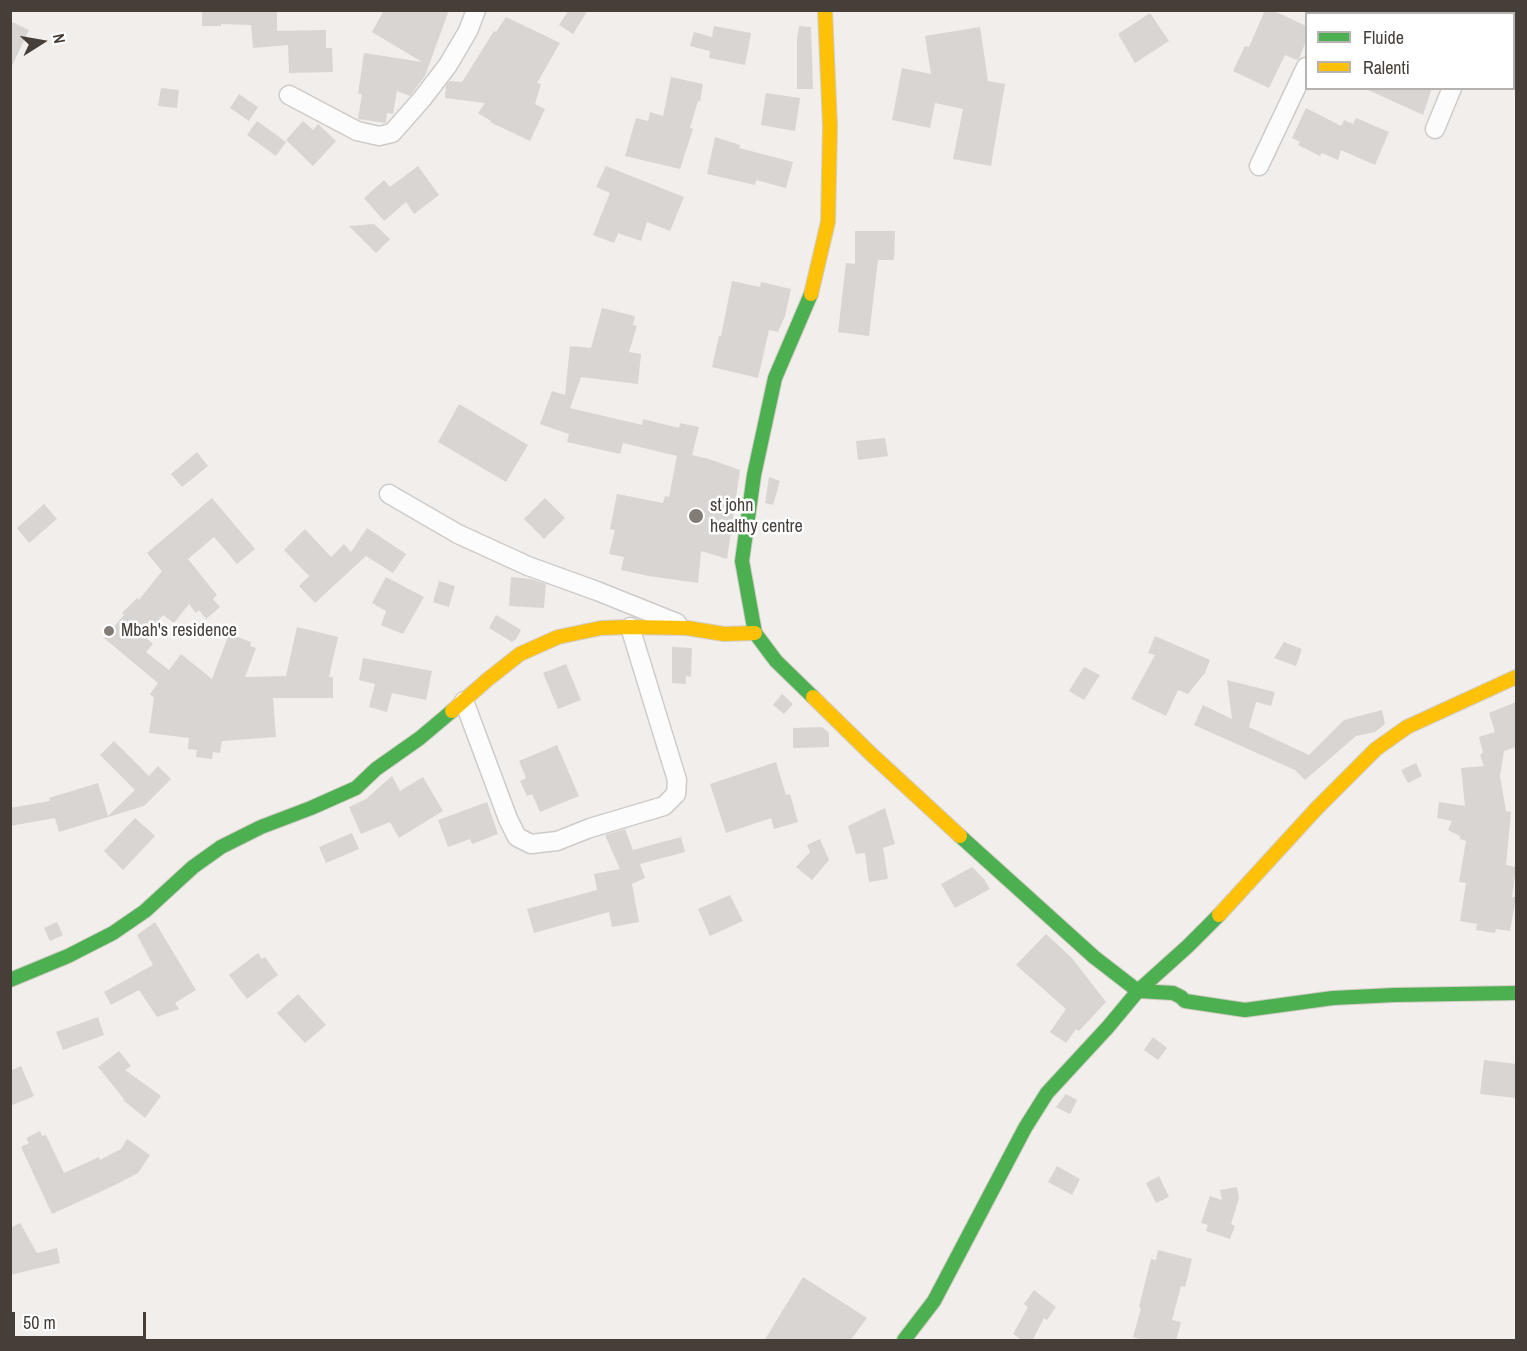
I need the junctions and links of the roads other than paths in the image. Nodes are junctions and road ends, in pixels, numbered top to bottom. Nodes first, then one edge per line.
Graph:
1 (476, 10) edge
2 (825, 10) edge
3 (1305, 69) edge
4 (1451, 90) edge
5 (289, 95) dead end
6 (1435, 129) dead end
7 (1260, 166) dead end
8 (389, 494) dead end
9 (630, 627) junction
10 (687, 628) junction
11 (755, 633) junction
12 (1516, 677) edge
13 (464, 701) junction
14 (10, 980) edge
15 (1138, 992) junction
16 (1516, 993) edge
17 (904, 1341) edge

1 - 5 street
2 - 11 street
3 - 7 street
4 - 6 street
8 - 10 street
9 - 10 street
9 - 13 street
9 - 13 street
10 - 11 street
11 - 15 street
12 - 15 street
13 - 14 street
15 - 16 street
15 - 17 street

